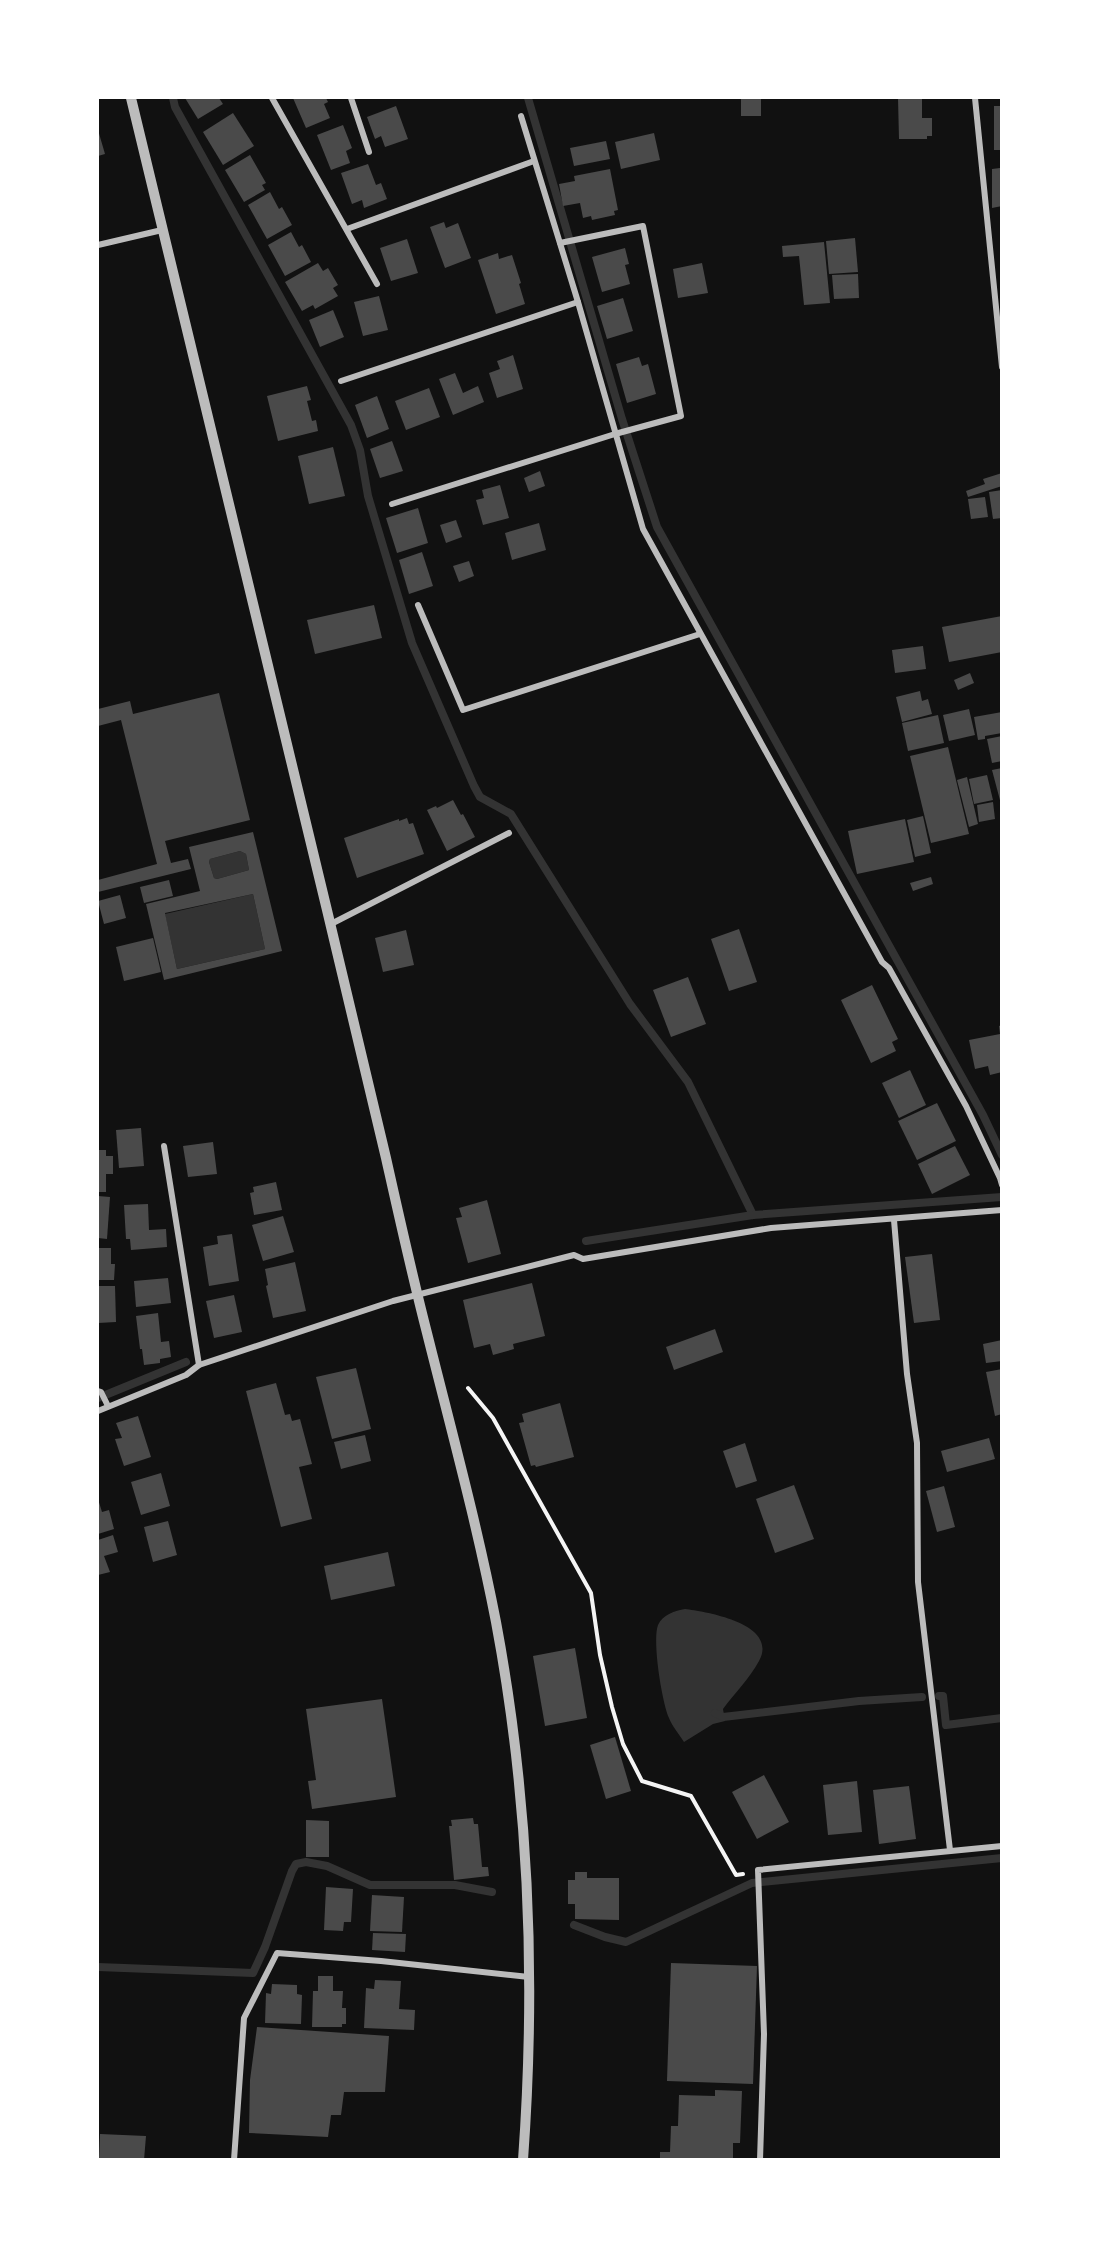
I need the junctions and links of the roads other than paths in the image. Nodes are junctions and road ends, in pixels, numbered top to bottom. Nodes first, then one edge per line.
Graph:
1 (131, 98) edge
2 (272, 98) edge
3 (351, 98) edge
4 (975, 98) edge
5 (521, 116) dead end
6 (369, 152) dead end
7 (534, 161) junction
8 (162, 230) junction
9 (347, 230) junction
10 (566, 242) junction
11 (98, 245) edge
12 (377, 284) dead end
13 (578, 302) junction
14 (1002, 367) edge
15 (341, 381) dead end
16 (615, 434) junction
17 (392, 504) dead end
18 (418, 605) dead end
19 (700, 634) junction
20 (509, 833) dead end
21 (331, 924) junction
22 (164, 1146) dead end
23 (1002, 1185) edge
24 (1002, 1210) edge
25 (894, 1220) junction
26 (418, 1295) junction
27 (199, 1365) junction
28 (99, 1391) edge
29 (107, 1404) junction
30 (98, 1412) edge
31 (1002, 1846) edge
32 (950, 1850) junction
33 (530, 1977) junction
34 (234, 2160) edge
35 (523, 2160) edge
36 (760, 2160) edge

1 - 8 street
2 - 9 street
3 - 6 street
4 - 14 street
5 - 7 street
7 - 9 street
7 - 10 street
8 - 11 street
8 - 21 street
9 - 12 street
10 - 13 street
10 - 16 street
13 - 15 street
13 - 16 street
16 - 17 street
16 - 19 street
18 - 19 street
19 - 23 street
20 - 21 street
21 - 26 street
22 - 27 street
24 - 25 street
25 - 26 street
25 - 32 street
26 - 27 street
26 - 33 street
27 - 29 street
28 - 29 street
29 - 30 street
31 - 32 street
32 - 36 street
33 - 34 street
33 - 35 street

